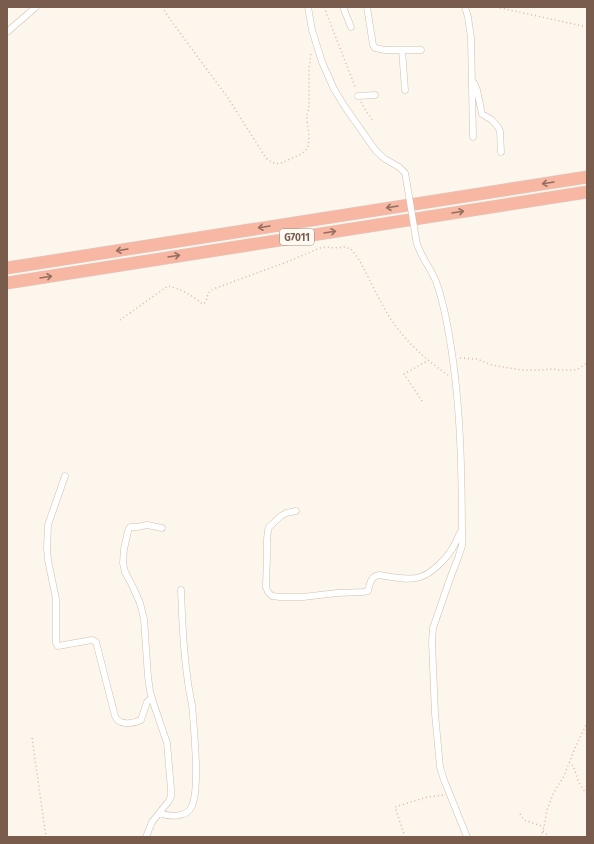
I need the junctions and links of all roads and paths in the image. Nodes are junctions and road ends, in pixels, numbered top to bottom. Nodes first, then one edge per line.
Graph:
1 (36, 7) edge
2 (162, 7) edge
3 (308, 7) edge
4 (324, 7) edge
5 (343, 7) edge
6 (367, 7) edge
7 (465, 7) edge
8 (496, 7) edge
9 (351, 27) dead end
10 (587, 27) edge
11 (7, 32) edge
12 (316, 44) junction
13 (402, 50) junction
14 (421, 50) dead end
15 (472, 78) junction
16 (405, 90) dead end
17 (375, 95) dead end
18 (358, 96) junction
19 (374, 122) dead end
20 (473, 137) dead end
21 (501, 152) dead end
22 (587, 177) edge
23 (587, 192) edge
24 (7, 268) edge
25 (7, 283) edge
26 (120, 320) dead end
27 (452, 356) junction
28 (429, 360) junction
29 (587, 363) edge
30 (456, 380) junction
31 (422, 401) dead end
32 (65, 476) dead end
33 (296, 511) dead end
34 (162, 528) dead end
35 (462, 530) junction
36 (182, 590) dead end
37 (7, 594) edge
38 (11, 594) dead end
39 (152, 699) junction
40 (587, 723) edge
41 (32, 738) dead end
42 (569, 762) junction
43 (449, 794) junction
44 (587, 795) edge
45 (160, 813) junction
46 (520, 814) dead end
47 (544, 827) junction
48 (543, 831) junction
49 (46, 837) edge
50 (146, 837) edge
51 (405, 837) edge
52 (467, 837) edge
53 (541, 837) edge
54 (550, 837) edge

1 - 11 street
2 - 12 path
3 - 12 street
4 - 18 path
5 - 9 street
6 - 13 street
7 - 15 street
8 - 10 path
12 - 27 street, bridge
13 - 14 street
13 - 16 street
15 - 20 street
15 - 21 street
17 - 18 street
18 - 19 path
22 -> 24 highway, G7011
25 -> 23 highway, G7011
26 - 28 path
27 - 29 path
27 - 30 street
28 - 30 path
28 - 31 path
30 - 35 street
32 - 39 street
33 - 35 street
34 - 39 street
35 - 43 street
36 - 45 street
37 - 38 path
39 - 45 street
40 - 42 path
41 - 49 path
42 - 44 path
42 - 47 path
43 - 51 path
43 - 52 street
45 - 50 street
46 - 47 path
47 - 48 path
48 - 53 path
48 - 54 path

